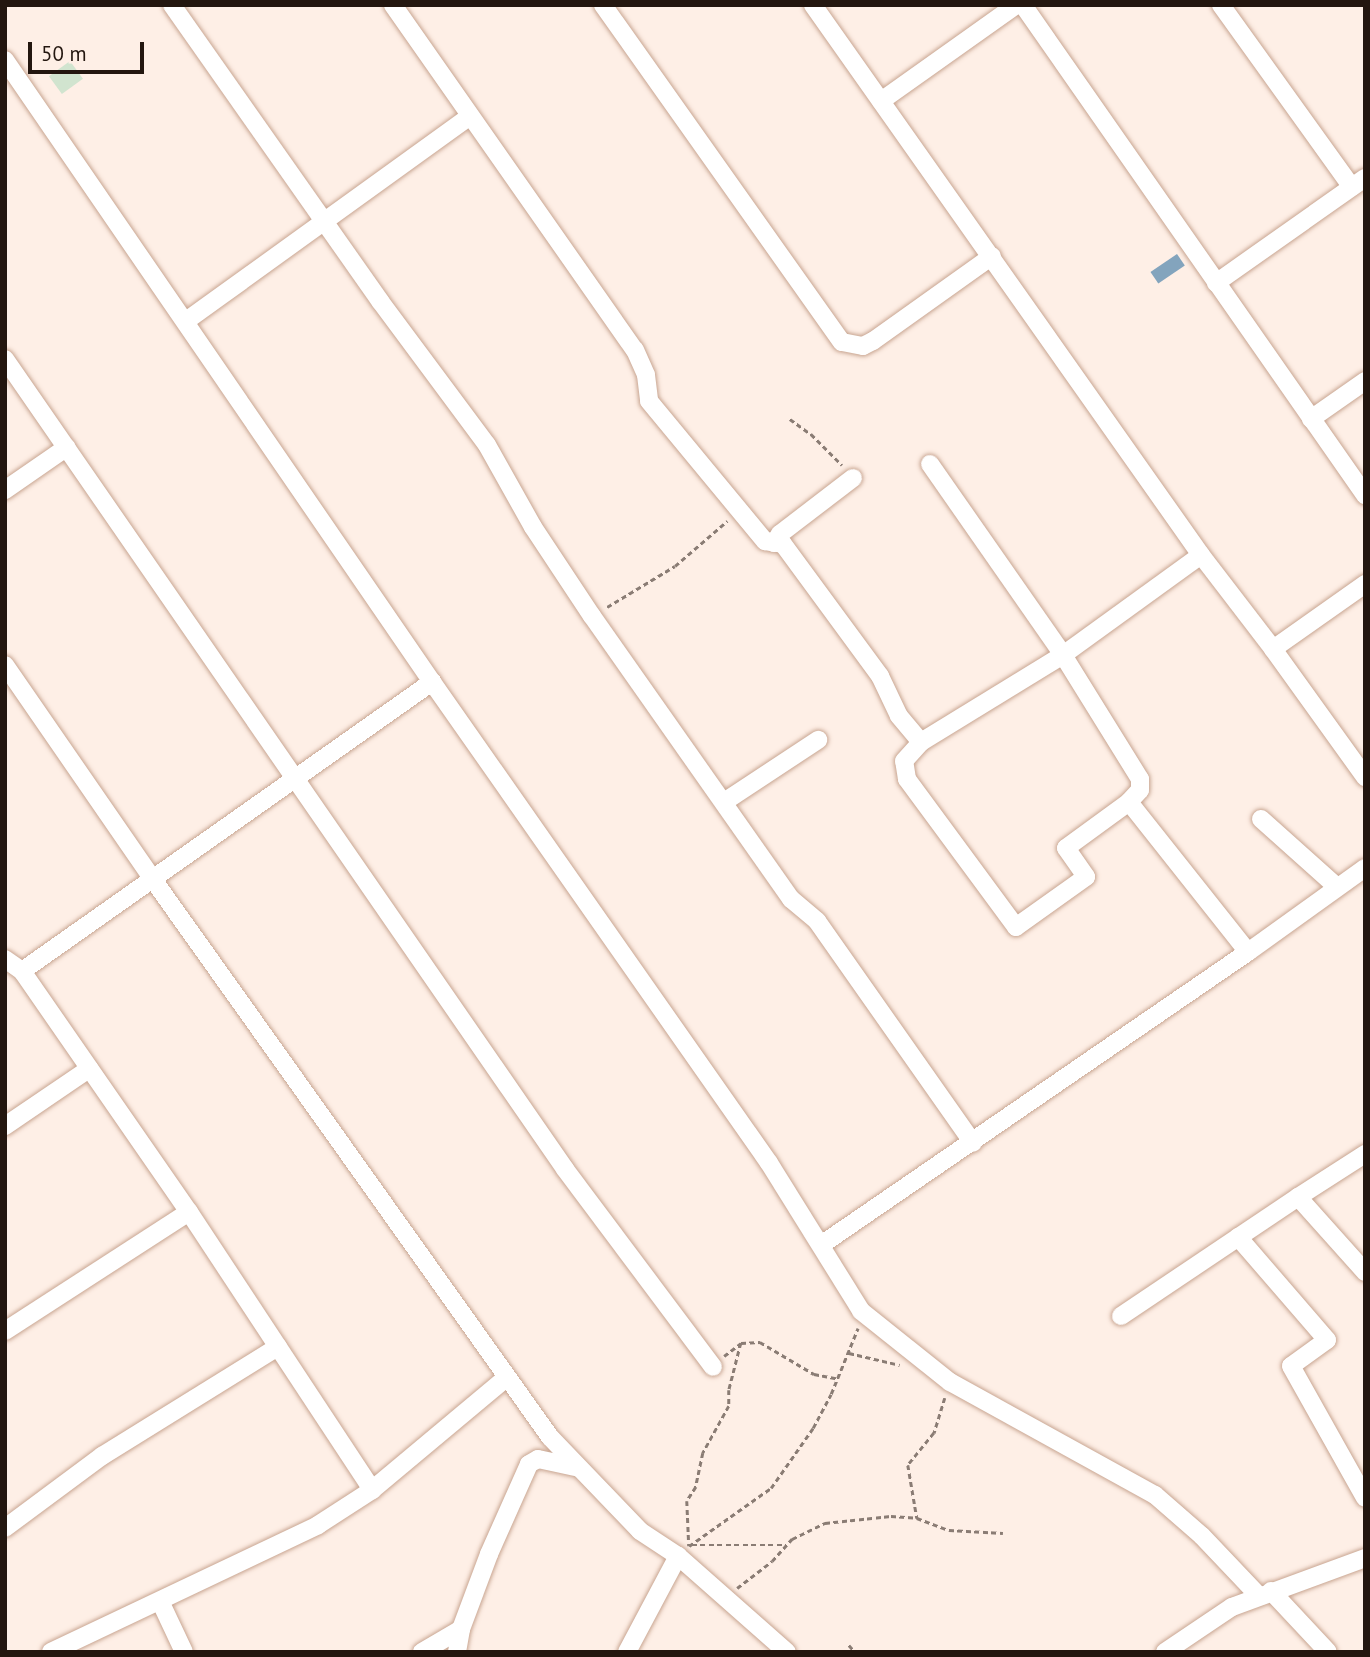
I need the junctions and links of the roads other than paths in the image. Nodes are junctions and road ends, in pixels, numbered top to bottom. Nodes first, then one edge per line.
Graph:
1 (172, 5) edge
2 (393, 5) edge
3 (603, 5) edge
4 (813, 5) edge
5 (1016, 5) edge
6 (1023, 5) edge
7 (1221, 5) edge
8 (5, 60) edge
9 (881, 100) junction
10 (470, 116) junction
11 (1358, 182) edge
12 (324, 223) junction
13 (992, 256) junction
14 (1216, 284) junction
15 (186, 321) junction
16 (5, 359) edge
17 (1365, 381) edge
18 (1311, 419) junction
19 (67, 447) junction
20 (930, 464) dead end
21 (852, 478) road end
22 (5, 490) edge
23 (1365, 495) edge
24 (774, 542) junction
25 (1201, 555) junction
26 (1365, 584) edge
27 (1273, 649) junction
28 (1063, 655) junction
29 (5, 665) edge
30 (432, 682) junction
31 (818, 740) dead end
32 (921, 742) junction
33 (296, 776) junction
34 (1365, 777) edge
35 (724, 802) junction
36 (1129, 802) junction
37 (1261, 819) dead end
38 (1365, 868) edge
39 (152, 878) junction
40 (1337, 887) junction
41 (1248, 952) junction
42 (5, 959) edge
43 (22, 971) junction
44 (89, 1069) junction
45 (5, 1126) edge
46 (973, 1143) junction
47 (1365, 1154) edge
48 (1298, 1197) junction
49 (189, 1212) junction
50 (1238, 1237) junction
51 (821, 1245) junction
52 (1365, 1272) edge
53 (1121, 1316) dead end
54 (5, 1332) edge
55 (278, 1347) junction
56 (713, 1367) road end
57 (506, 1378) junction
58 (576, 1467) junction
59 (372, 1490) junction
60 (1365, 1498) edge
61 (5, 1528) edge
62 (683, 1551) junction
63 (1365, 1558) edge
64 (1265, 1593) junction
65 (160, 1601) junction
66 (461, 1629) junction
67 (51, 1652) edge
68 (184, 1652) edge
69 (422, 1652) edge
70 (457, 1652) edge
71 (627, 1652) edge
72 (787, 1652) edge
73 (1165, 1652) edge
74 (1328, 1652) edge

1 - 12 street
2 - 10 street
3 - 13 street
4 - 9 street
5 - 9 street
6 - 14 street
7 - 11 street
8 - 15 street
9 - 13 street
10 - 12 street
10 - 24 street
11 - 14 street
12 - 15 street
12 - 35 street
13 - 25 street
14 - 18 street
15 - 30 street
16 - 19 street
17 - 18 street
18 - 23 street
19 - 22 street
19 - 33 street
20 - 28 street
21 - 24 street
24 - 32 street
25 - 27 street
25 - 28 street
26 - 27 street
27 - 34 street
28 - 32 street
28 - 36 street
29 - 39 street
30 - 33 street
30 - 51 street
31 - 35 street
32 - 36 street
33 - 39 street
33 - 56 street
35 - 46 street
36 - 41 street
37 - 40 street
38 - 40 street
39 - 43 street
39 - 57 street
40 - 41 street
41 - 46 street
42 - 43 street
43 - 44 street
44 - 45 street
44 - 49 street
46 - 51 street
47 - 48 street
48 - 50 street
48 - 52 street
49 - 54 street
49 - 55 street
50 - 53 street
50 - 60 street
51 - 64 street
55 - 59 street
55 - 61 street
57 - 58 street
57 - 59 street
58 - 62 street
58 - 66 street
59 - 65 street
62 - 71 street
62 - 72 street
63 - 64 street
64 - 73 street
64 - 74 street
65 - 67 street
65 - 68 street
66 - 69 street
66 - 70 street

